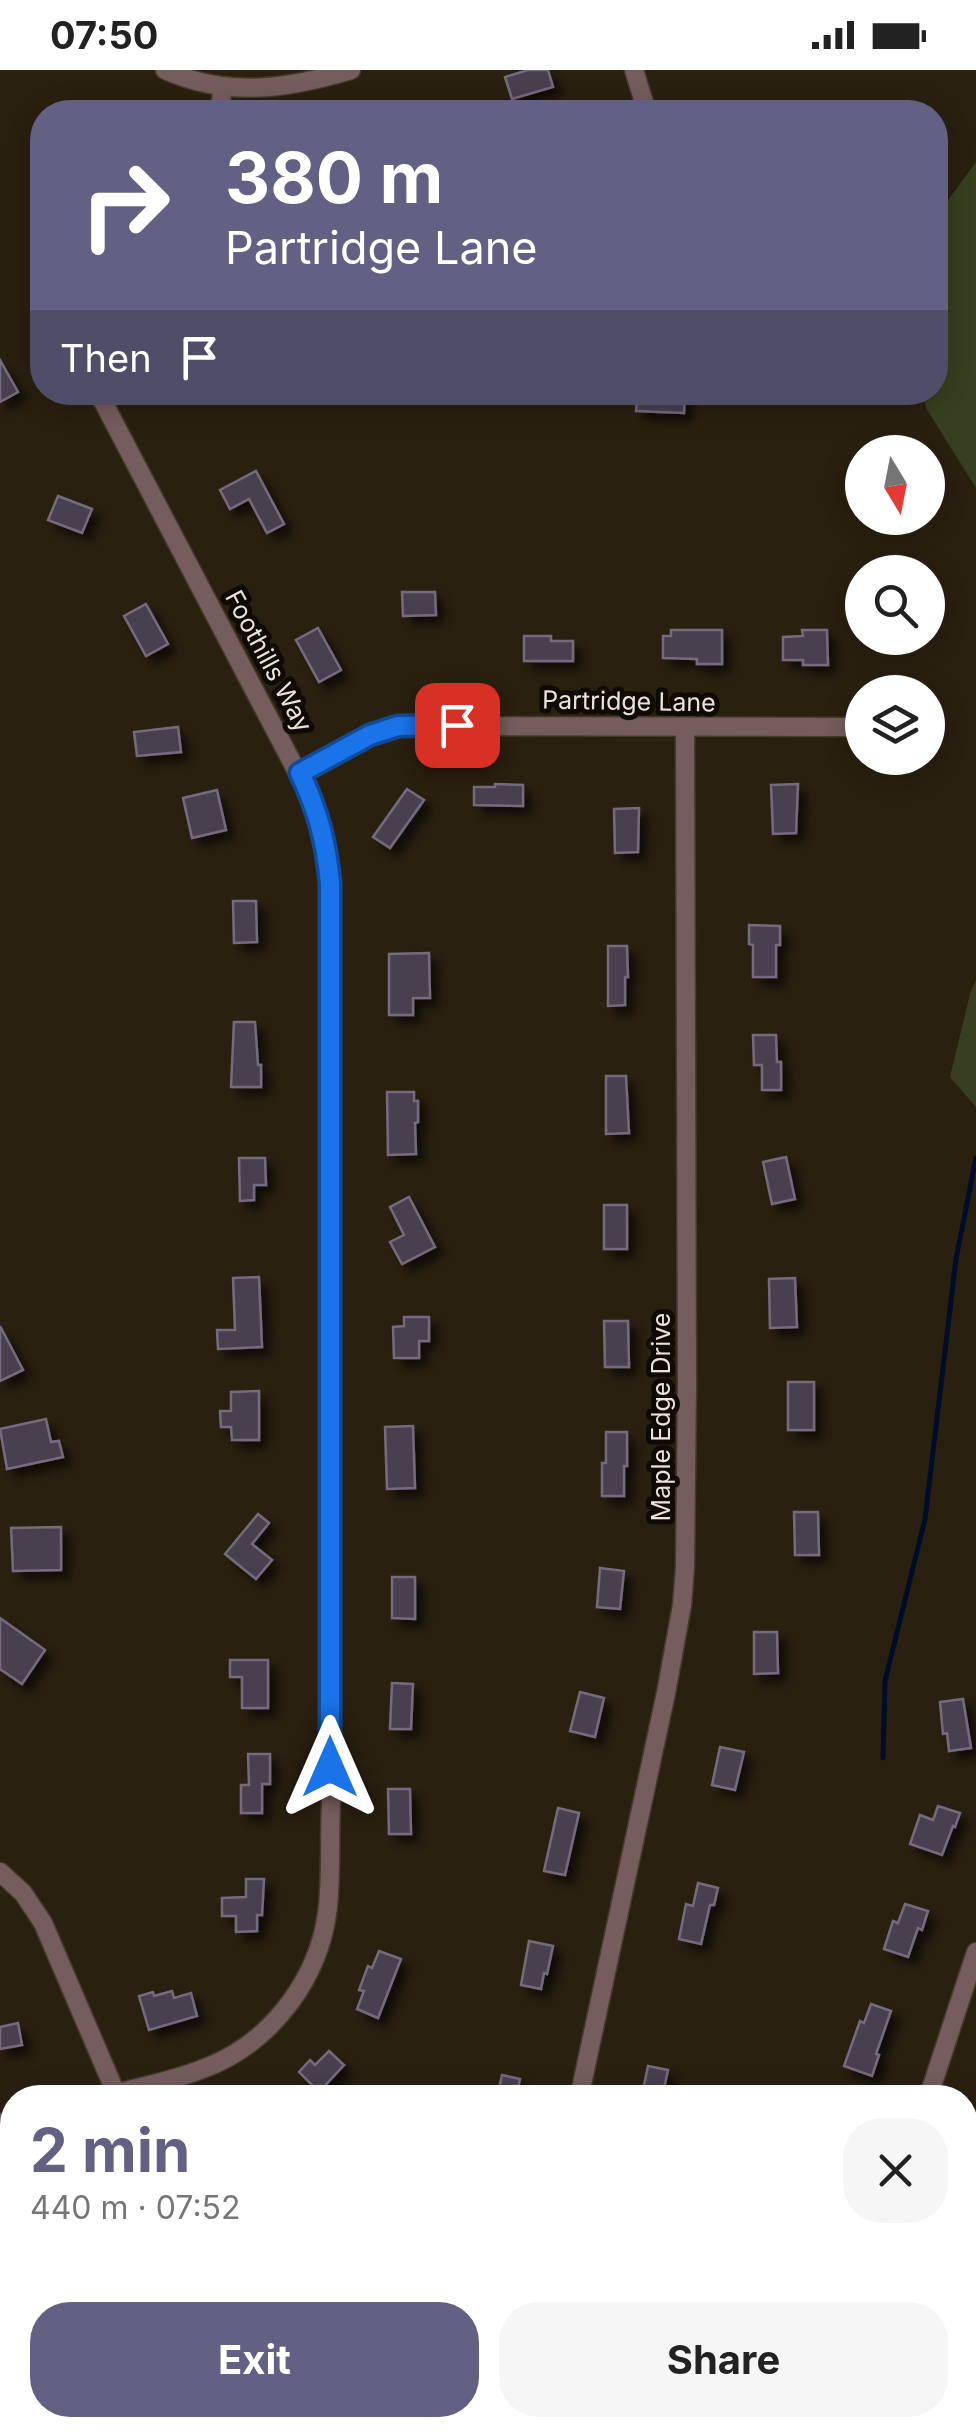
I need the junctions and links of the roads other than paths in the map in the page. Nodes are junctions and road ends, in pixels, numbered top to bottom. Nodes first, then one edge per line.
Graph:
1 (165, 70) edge
2 (351, 70) edge
3 (634, 70) edge
4 (222, 88) junction
5 (220, 100) edge
6 (643, 100) edge
7 (105, 405) edge
8 (685, 726) junction
9 (845, 726) edge
10 (300, 773) junction
11 (0, 1872) edge
12 (976, 1952) edge
13 (113, 2085) edge
14 (151, 2085) edge
15 (583, 2085) edge
16 (932, 2085) edge

1 - 4 street
2 - 4 street
3 - 6 street
4 - 5 street
7 - 10 street, Foothills Way
8 - 9 street, Partridge Lane
8 - 10 street, Partridge Lane
8 - 15 street, Maple Edge Drive
10 - 14 street, Foothills Way
11 - 13 street
12 - 16 street

